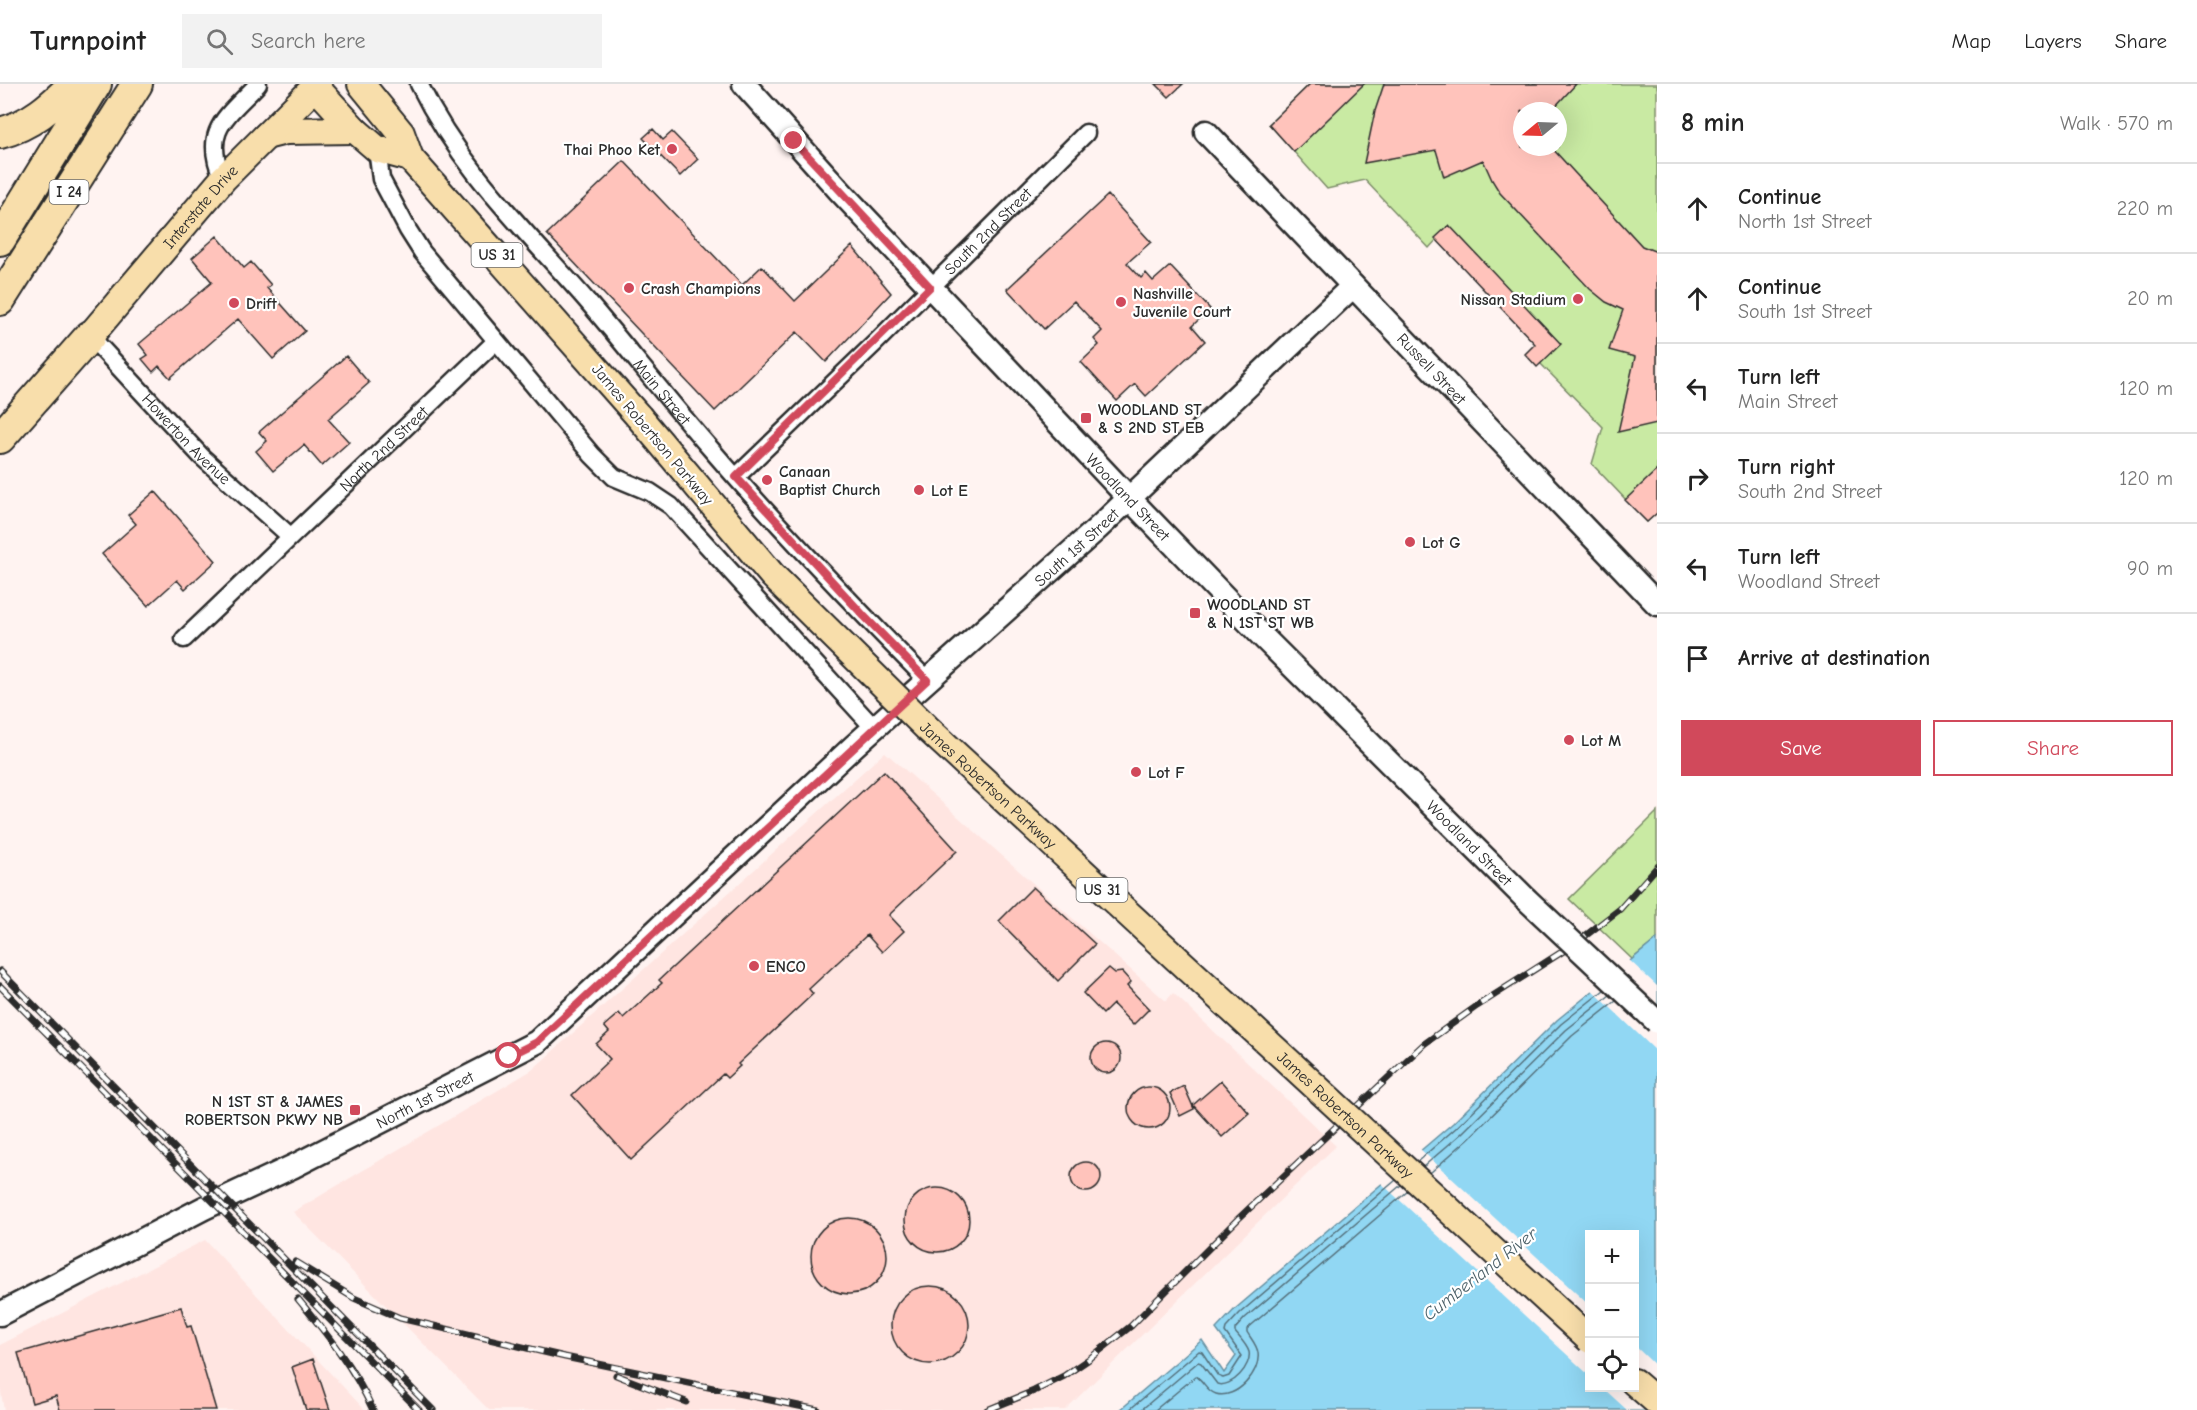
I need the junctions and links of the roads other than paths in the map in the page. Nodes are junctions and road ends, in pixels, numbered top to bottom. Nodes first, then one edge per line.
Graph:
1 (74, 84) edge
2 (96, 84) edge
3 (137, 84) edge
4 (258, 84) edge
5 (360, 84) edge
6 (419, 84) edge
7 (744, 84) edge
8 (315, 85) edge
9 (355, 130) junction
10 (1206, 132) dead end
11 (0, 133) edge
12 (1086, 133) dead end
13 (266, 136) junction
14 (377, 149) junction
15 (410, 158) junction
16 (223, 179) junction
17 (0, 240) edge
18 (1353, 286) junction
19 (930, 287) junction
20 (0, 300) edge
21 (90, 336) junction
22 (496, 341) junction
23 (0, 438) edge
24 (736, 477) junction
25 (1129, 498) junction
26 (290, 536) junction
27 (1657, 604) edge
28 (184, 639) dead end
29 (927, 680) junction
30 (899, 705) joint
31 (874, 728) junction
32 (1657, 1022) edge
33 (0, 1314) edge
34 (1588, 1338) edge
35 (1639, 1386) edge
36 (1657, 1402) edge

1 - 11 highway
2 - 17 highway, I 24
3 - 20 highway, I 24
4 - 16 street
5 - 15 main road, James Robertson Parkway / US 31
6 - 24 street, Main Street
7 - 19 street, Woodland Street
8 - 9 main road
8 - 13 main road, Interstate Drive
9 - 13 main road
9 - 14 main road
10 - 18 street, Russell Street
12 - 19 street, South 2nd Street
13 - 16 main road, Interstate Drive
14 - 15 main road
14 - 22 street
15 - 34 main road, James Robertson Parkway / US 31, bridge
16 - 21 main road, Interstate Drive
18 - 25 street, South 1st Street
18 - 27 street, Russell Street
19 - 24 street, South 2nd Street
19 - 25 street, Woodland Street
21 - 23 highway
21 - 26 street, Howerton Avenue
22 - 26 street, North 2nd Street
22 - 31 street
24 - 29 street, Main Street
25 - 29 street, South 1st Street
25 - 32 street, Woodland Street, bridge
26 - 28 street, North 2nd Street
29 - 30 street, South 1st Street
30 - 31 street, North 1st Street
31 - 33 street, North 1st Street
35 - 36 main road

